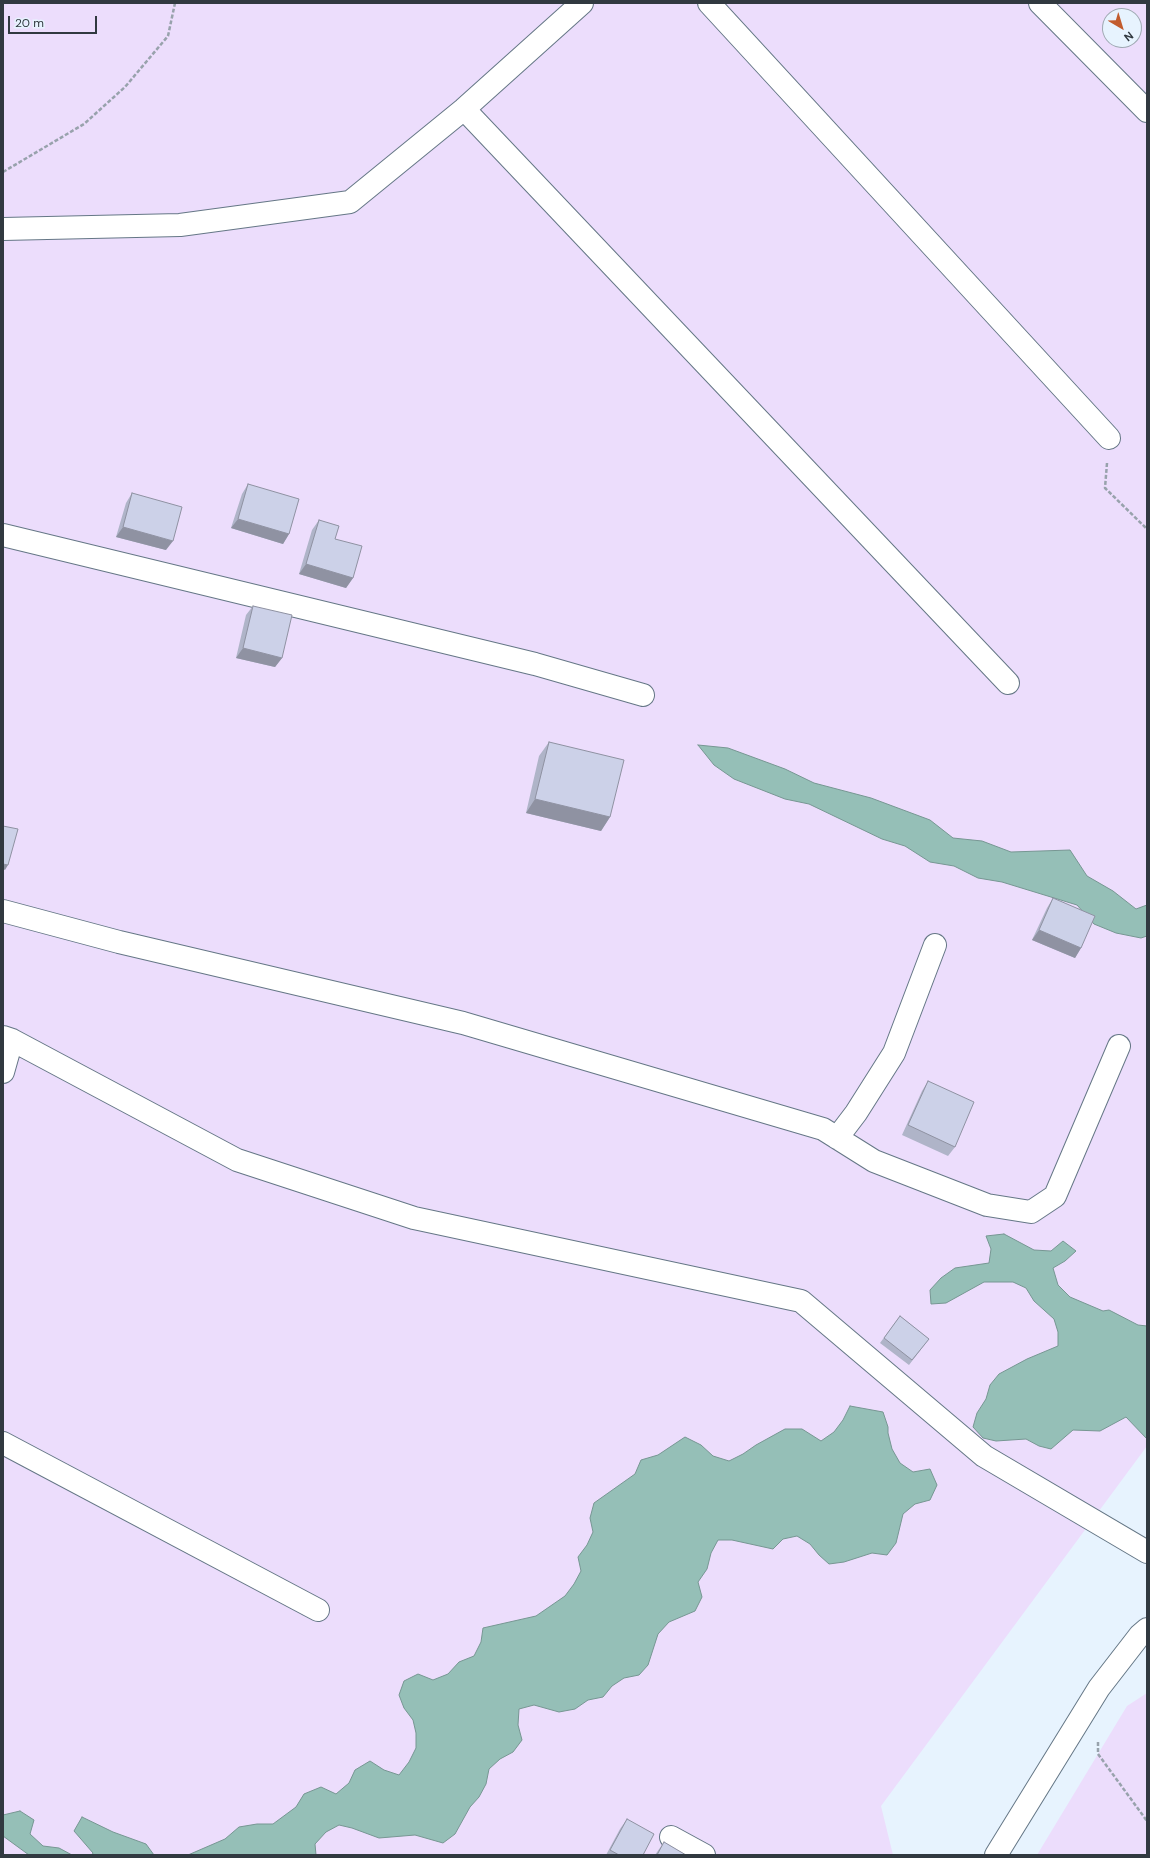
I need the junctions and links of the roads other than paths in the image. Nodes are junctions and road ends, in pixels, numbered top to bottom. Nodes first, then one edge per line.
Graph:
1 (582, 3) edge
2 (708, 3) edge
3 (1040, 3) edge
4 (464, 109) junction
5 (1147, 110) edge
6 (3, 229) edge
7 (1109, 438) road end
8 (3, 535) edge
9 (1008, 683) dead end
10 (642, 695) dead end
11 (3, 911) edge
12 (935, 945) dead end
13 (8, 1038) edge
14 (1118, 1046) dead end
15 (3, 1072) edge
16 (837, 1138) junction
17 (3, 1443) edge
18 (1147, 1552) edge
19 (318, 1610) dead end
20 (1147, 1629) edge
21 (671, 1837) dead end
22 (704, 1855) edge
23 (996, 1855) edge

1 - 4 street
2 - 7 street
3 - 5 street
4 - 6 street
4 - 9 street
8 - 10 street
11 - 16 street
12 - 16 street
13 - 15 street
13 - 18 street
14 - 16 street
17 - 19 street
20 - 23 street
21 - 22 street

